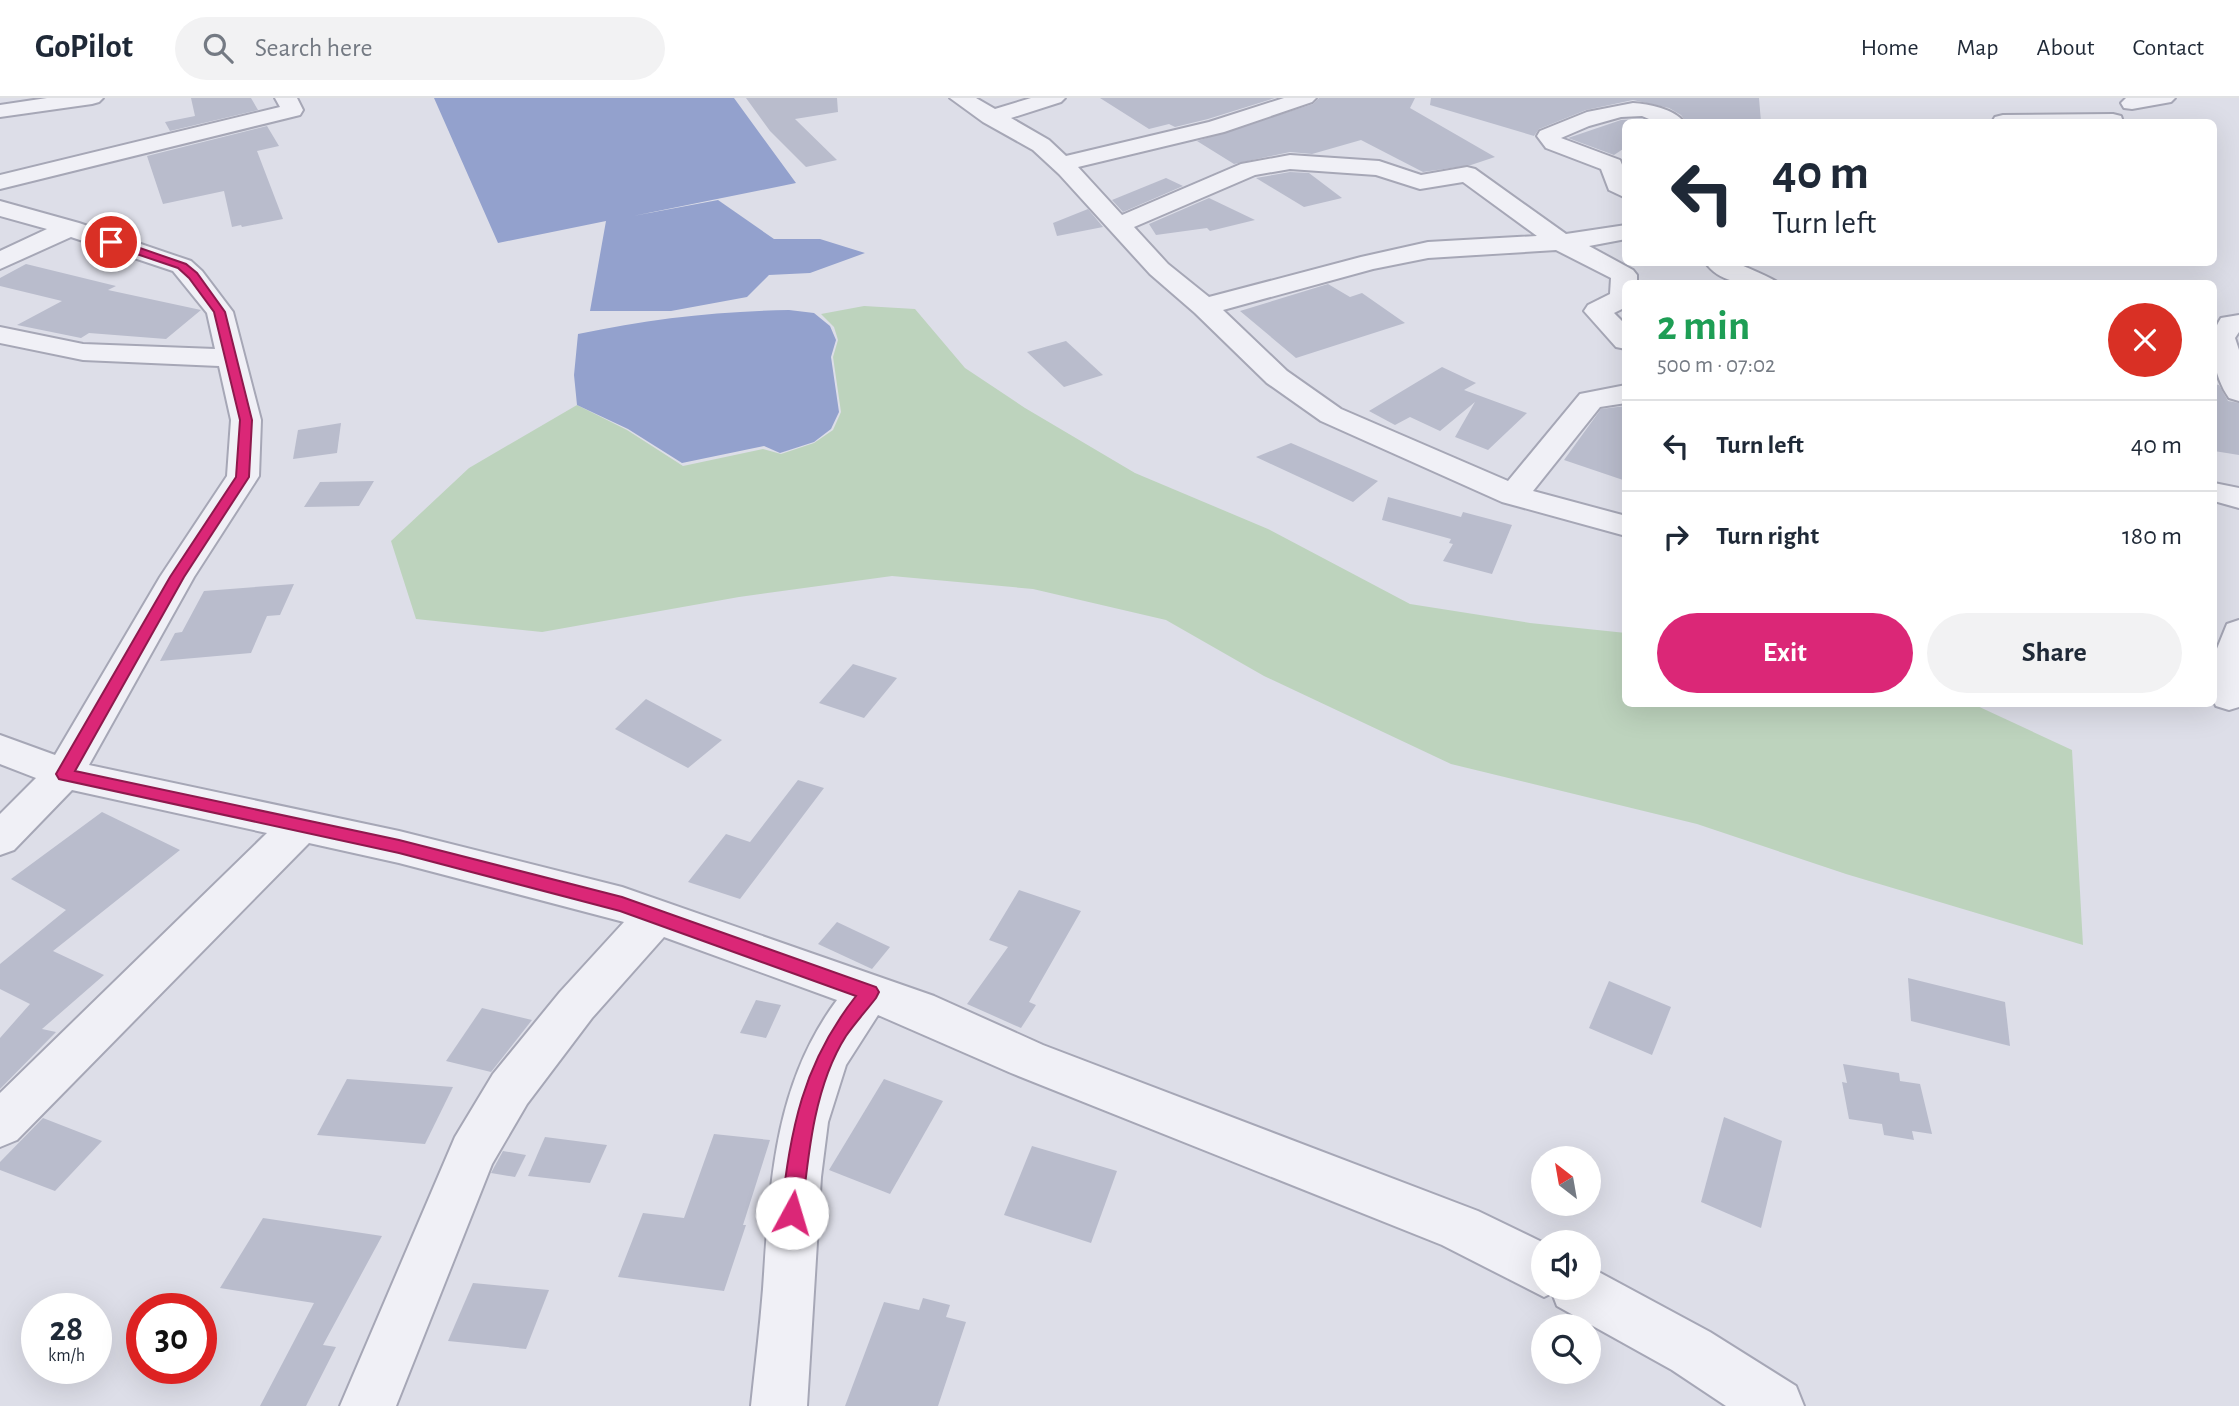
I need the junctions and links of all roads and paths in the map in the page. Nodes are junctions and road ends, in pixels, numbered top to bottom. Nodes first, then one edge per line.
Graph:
1 (92, 98) edge
2 (286, 98) edge
3 (961, 98) edge
4 (1054, 98) edge
5 (1305, 98) edge
6 (2164, 98) edge
7 (2128, 100) edge
8 (0, 111) edge
9 (991, 117) junction
10 (1666, 119) edge
11 (2118, 119) edge
12 (1061, 164) junction
13 (0, 182) edge
14 (1622, 188) edge
15 (0, 208) edge
16 (1117, 226) junction
17 (70, 228) junction
18 (1622, 233) edge
19 (1561, 242) junction
20 (0, 261) edge
21 (1723, 266) edge
22 (1624, 280) edge
23 (1754, 280) edge
24 (1622, 299) edge
25 (1204, 307) junction
26 (2239, 323) edge
27 (0, 335) edge
28 (1622, 337) edge
29 (231, 358) junction
30 (2229, 378) edge
31 (1622, 395) edge
32 (2217, 493) edge
33 (1513, 495) junction
34 (2239, 498) edge
35 (1622, 525) edge
36 (2239, 632) edge
37 (2227, 697) edge
38 (0, 749) edge
39 (64, 774) junction
40 (301, 825) junction
41 (0, 839) edge
42 (656, 916) junction
43 (869, 992) junction
44 (0, 1125) edge
45 (1531, 1264) edge
46 (1598, 1300) edge
47 (368, 1406) edge
48 (779, 1406) edge
49 (1776, 1406) edge

1 - 8 street
2 - 13 street
3 - 9 street
4 - 9 street
5 - 12 street
6 - 7 street
7 - 11 street
9 - 12 street
10 - 14 street
12 - 16 street
15 - 17 street
16 - 19 street
16 - 25 street
17 - 20 street
17 - 29 street
18 - 19 street
19 - 22 street
19 - 25 street
21 - 23 street
24 - 28 street
25 - 33 street
26 - 30 street
27 - 29 street
29 - 39 street
31 - 33 street
32 - 34 street
33 - 35 street
36 - 37 street
38 - 39 street
39 - 40 street
39 - 41 street
40 - 42 street
40 - 44 street
42 - 43 street
42 - 47 street
43 - 45 street
43 - 48 street
46 - 49 street

